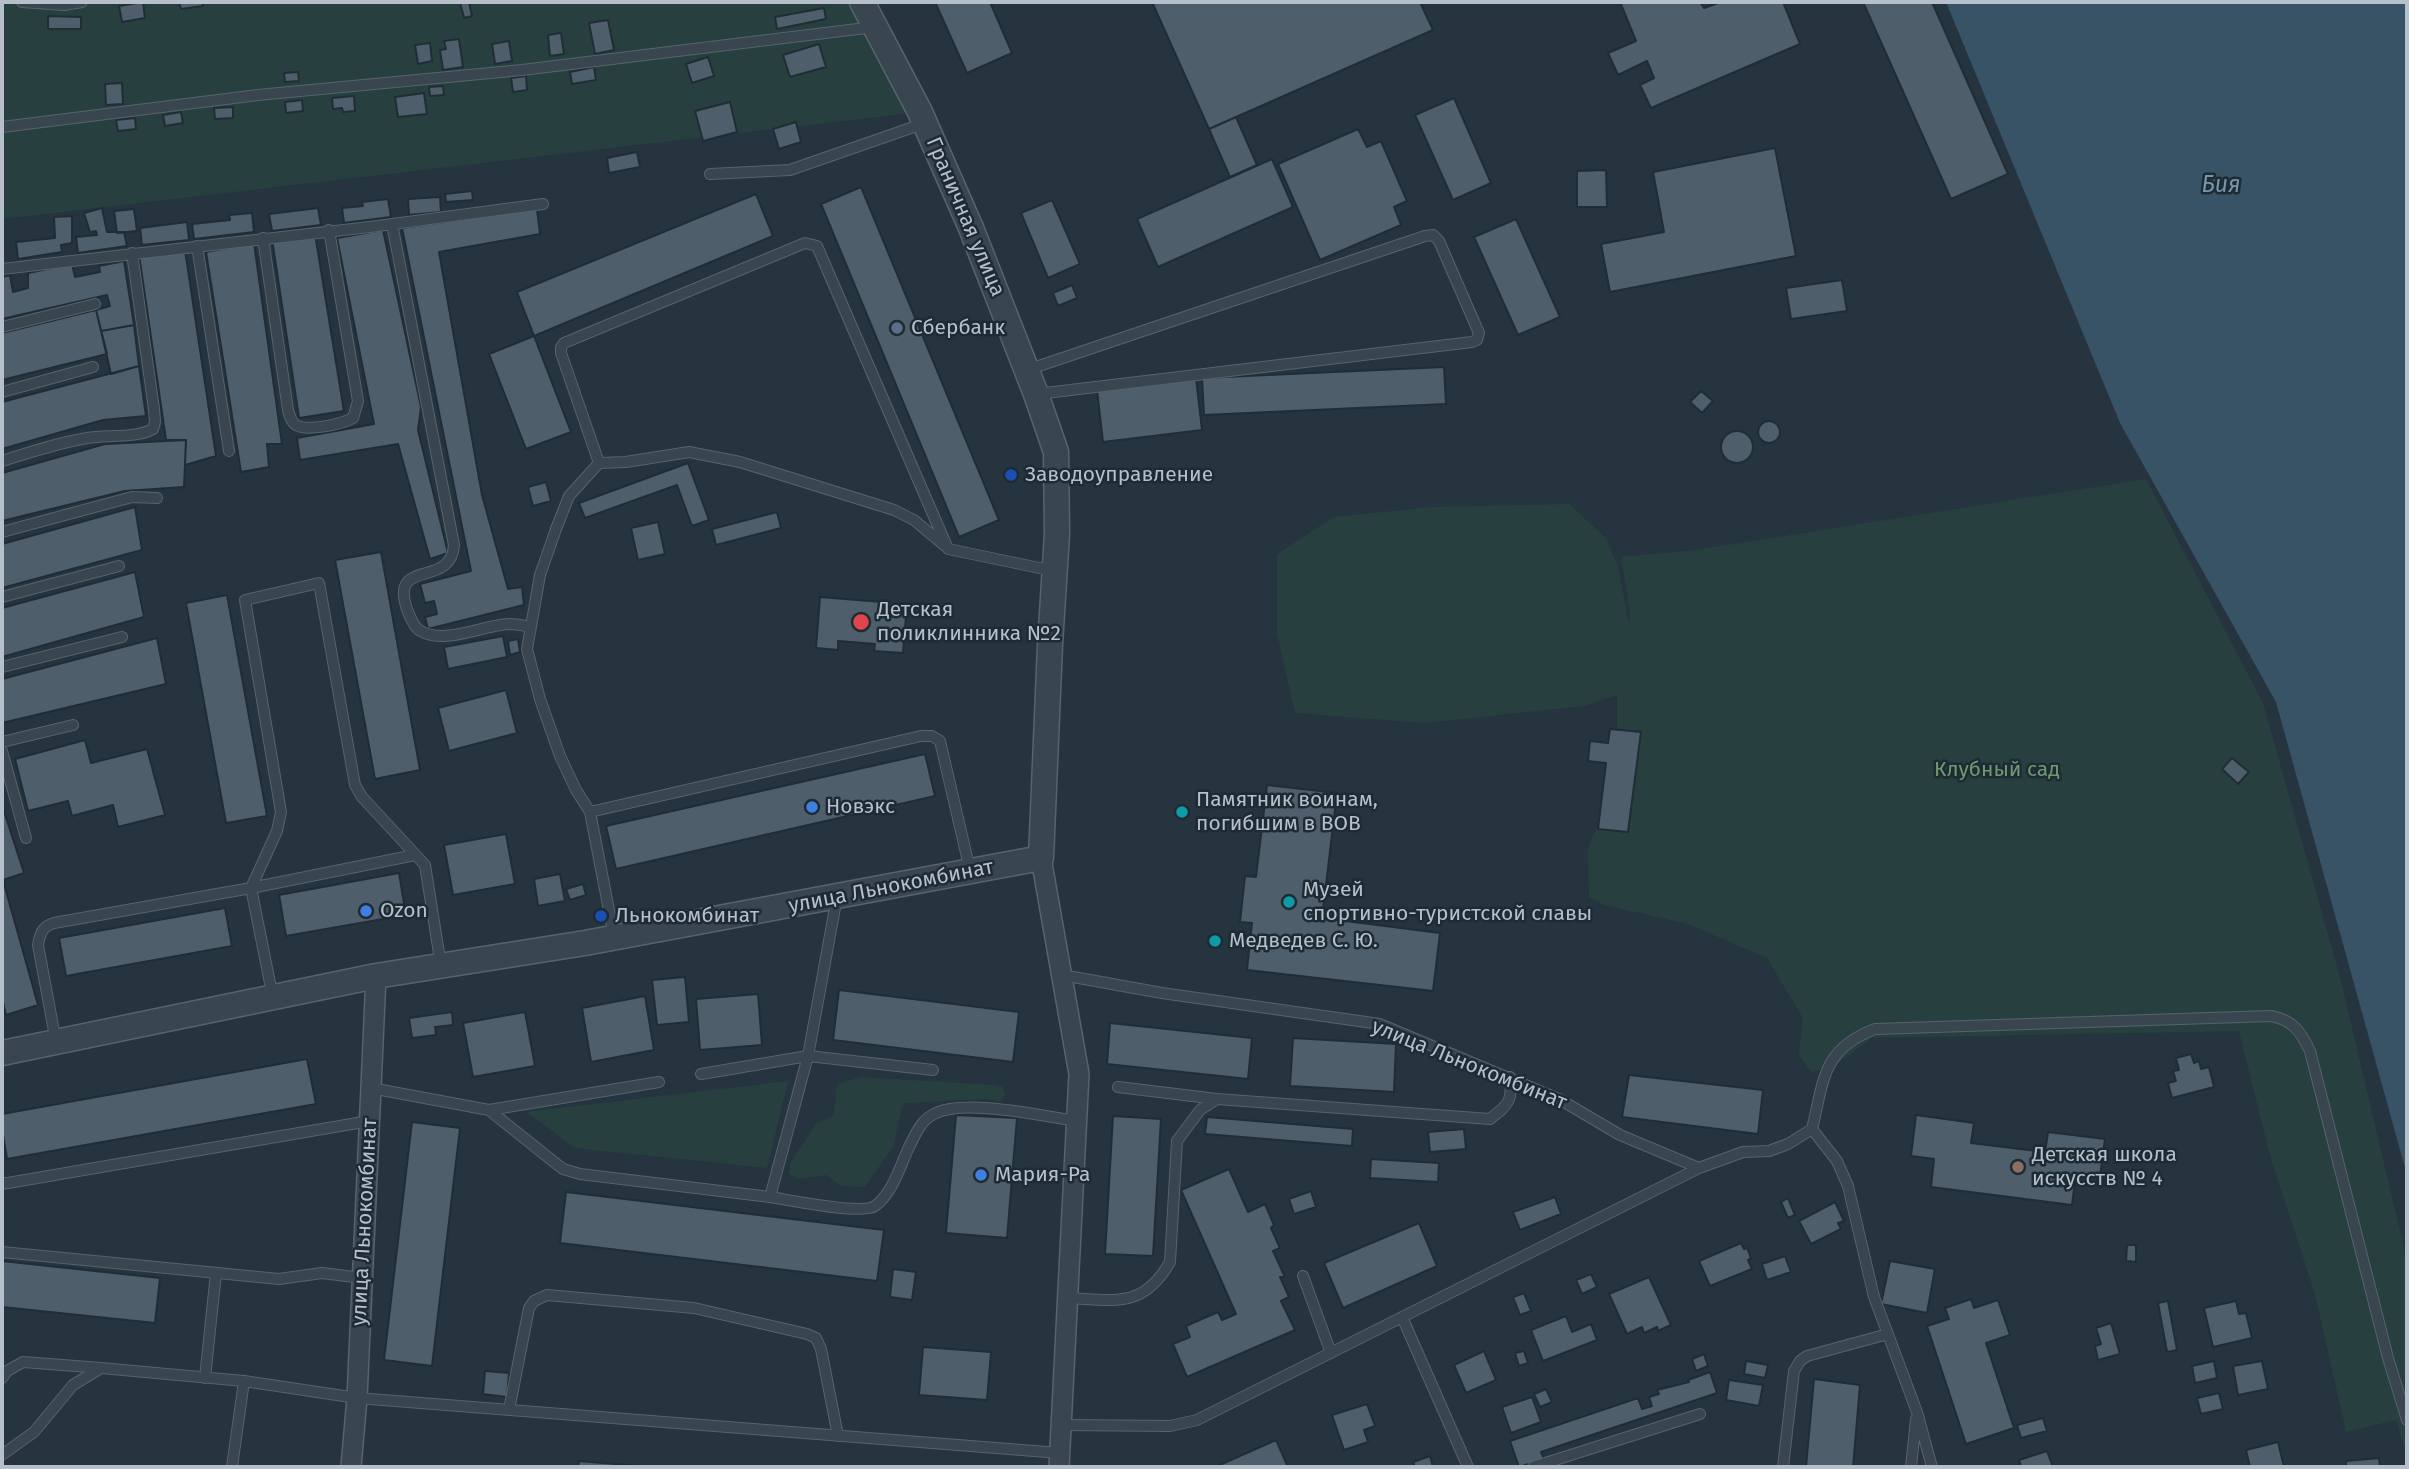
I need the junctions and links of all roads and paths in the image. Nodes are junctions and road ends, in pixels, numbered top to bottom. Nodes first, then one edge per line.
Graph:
1 (22, 2) edge
2 (82, 2) edge
3 (862, 2) edge
4 (876, 27) junction
5 (925, 122) junction
6 (2, 127) edge
7 (710, 174) dead end
8 (543, 204) dead end
9 (392, 224) junction
10 (329, 230) junction
11 (263, 238) junction
12 (197, 246) junction
13 (132, 253) junction
14 (2, 269) edge
15 (95, 304) dead end
16 (2, 327) edge
17 (93, 368) dead end
18 (1027, 370) junction
19 (2, 392) edge
20 (1037, 394) junction
21 (229, 451) dead end
22 (2, 461) edge
23 (599, 463) junction
24 (157, 498) dead end
25 (2, 532) edge
26 (948, 549) junction
27 (120, 566) dead end
28 (1055, 571) junction
29 (2, 597) edge
30 (530, 627) junction
31 (122, 637) dead end
32 (2, 667) edge
33 (73, 725) dead end
34 (2, 742) edge
35 (2, 751) edge
36 (590, 812) junction
37 (26, 838) dead end
38 (415, 855) junction
39 (1041, 858) junction
40 (971, 872) junction
41 (251, 888) junction
42 (837, 897) junction
43 (614, 938) junction
44 (442, 966) junction
45 (1062, 975) junction
46 (376, 976) junction
47 (273, 998) junction
48 (56, 1042) junction
49 (2, 1053) edge
50 (808, 1056) junction
51 (933, 1070) dead end
52 (701, 1074) dead end
53 (1510, 1077) junction
54 (659, 1083) dead end
55 (1118, 1087) dead end
56 (371, 1088) junction
57 (1217, 1099) junction
58 (489, 1110) junction
59 (369, 1121) junction
60 (1077, 1121) junction
61 (1812, 1129) junction
62 (1699, 1168) junction
63 (2, 1184) edge
64 (770, 1197) junction
65 (2, 1252) edge
66 (216, 1273) junction
67 (1303, 1276) dead end
68 (362, 1278) junction
69 (1068, 1298) junction
70 (1402, 1317) junction
71 (1888, 1335) junction
72 (1331, 1353) junction
73 (101, 1368) junction
74 (2, 1378) edge
75 (205, 1378) junction
76 (244, 1381) junction
77 (357, 1398) junction
78 (509, 1409) junction
79 (1917, 1412) junction
80 (1700, 1414) dead end
81 (2407, 1420) edge
82 (1062, 1425) junction
83 (838, 1436) junction
84 (2, 1455) edge
85 (1059, 1460) edge
86 (232, 1467) edge
87 (351, 1467) edge
88 (1468, 1467) edge
89 (1533, 1467) edge
90 (1783, 1467) edge
91 (1911, 1467) edge
92 (1933, 1467) edge

1 - 2 lane
3 - 4 street, Граничная улица
4 - 5 street, Граничная улица
4 - 6 lane
5 - 7 lane
5 - 18 street, Граничная улица
8 - 9 lane
9 - 10 lane
9 - 30 lane
10 - 11 lane
10 - 11 lane
11 - 12 lane
12 - 13 lane
12 - 21 lane
13 - 14 lane
13 - 22 lane
15 - 16 lane
17 - 19 lane
18 - 20 street, Граничная улица
18 - 20 lane
20 - 28 street, Граничная улица
23 - 26 lane
23 - 26 lane
23 - 30 lane
24 - 25 lane
26 - 28 lane
27 - 29 lane
28 - 39 street, Граничная улица
30 - 36 lane
31 - 32 lane
33 - 34 lane
35 - 37 lane
36 - 40 lane
36 - 43 lane
38 - 41 lane
38 - 41 lane
38 - 44 lane
39 - 40 street, улица Льнокомбинат
39 - 45 street
40 - 42 street, улица Льнокомбинат
41 - 47 lane
41 - 48 lane
42 - 43 street, улица Льнокомбинат
42 - 50 lane
43 - 44 street, улица Льнокомбинат
44 - 46 street, улица Льнокомбинат
45 - 53 lane, улица Льнокомбинат
45 - 60 street
46 - 47 street, улица Льнокомбинат
46 - 56 street, улица Льнокомбинат
47 - 48 street, улица Льнокомбинат
48 - 49 street, улица Льнокомбинат
50 - 51 lane
50 - 52 lane
50 - 64 lane
53 - 57 lane
53 - 62 lane, улица Льнокомбинат
54 - 58 lane
55 - 57 lane
56 - 58 lane
56 - 59 street, улица Льнокомбинат
57 - 69 lane
58 - 64 lane
59 - 63 lane
59 - 68 street, улица Льнокомбинат
60 - 64 lane
60 - 69 street
61 - 62 lane
61 - 71 lane
61 - 81 lane
62 - 70 lane
65 - 66 lane
66 - 68 lane
66 - 75 lane
67 - 72 lane
68 - 77 street, улица Льнокомбинат
69 - 82 street
70 - 72 lane
70 - 88 lane
71 - 79 lane
71 - 90 lane
72 - 82 lane
73 - 74 lane
73 - 75 lane
73 - 84 lane
75 - 76 lane
76 - 77 lane
76 - 86 lane
77 - 78 lane
77 - 87 street, улица Льнокомбинат
78 - 83 lane
78 - 83 lane
79 - 91 lane
79 - 92 lane
80 - 89 lane
82 - 85 street
83 - 85 lane

